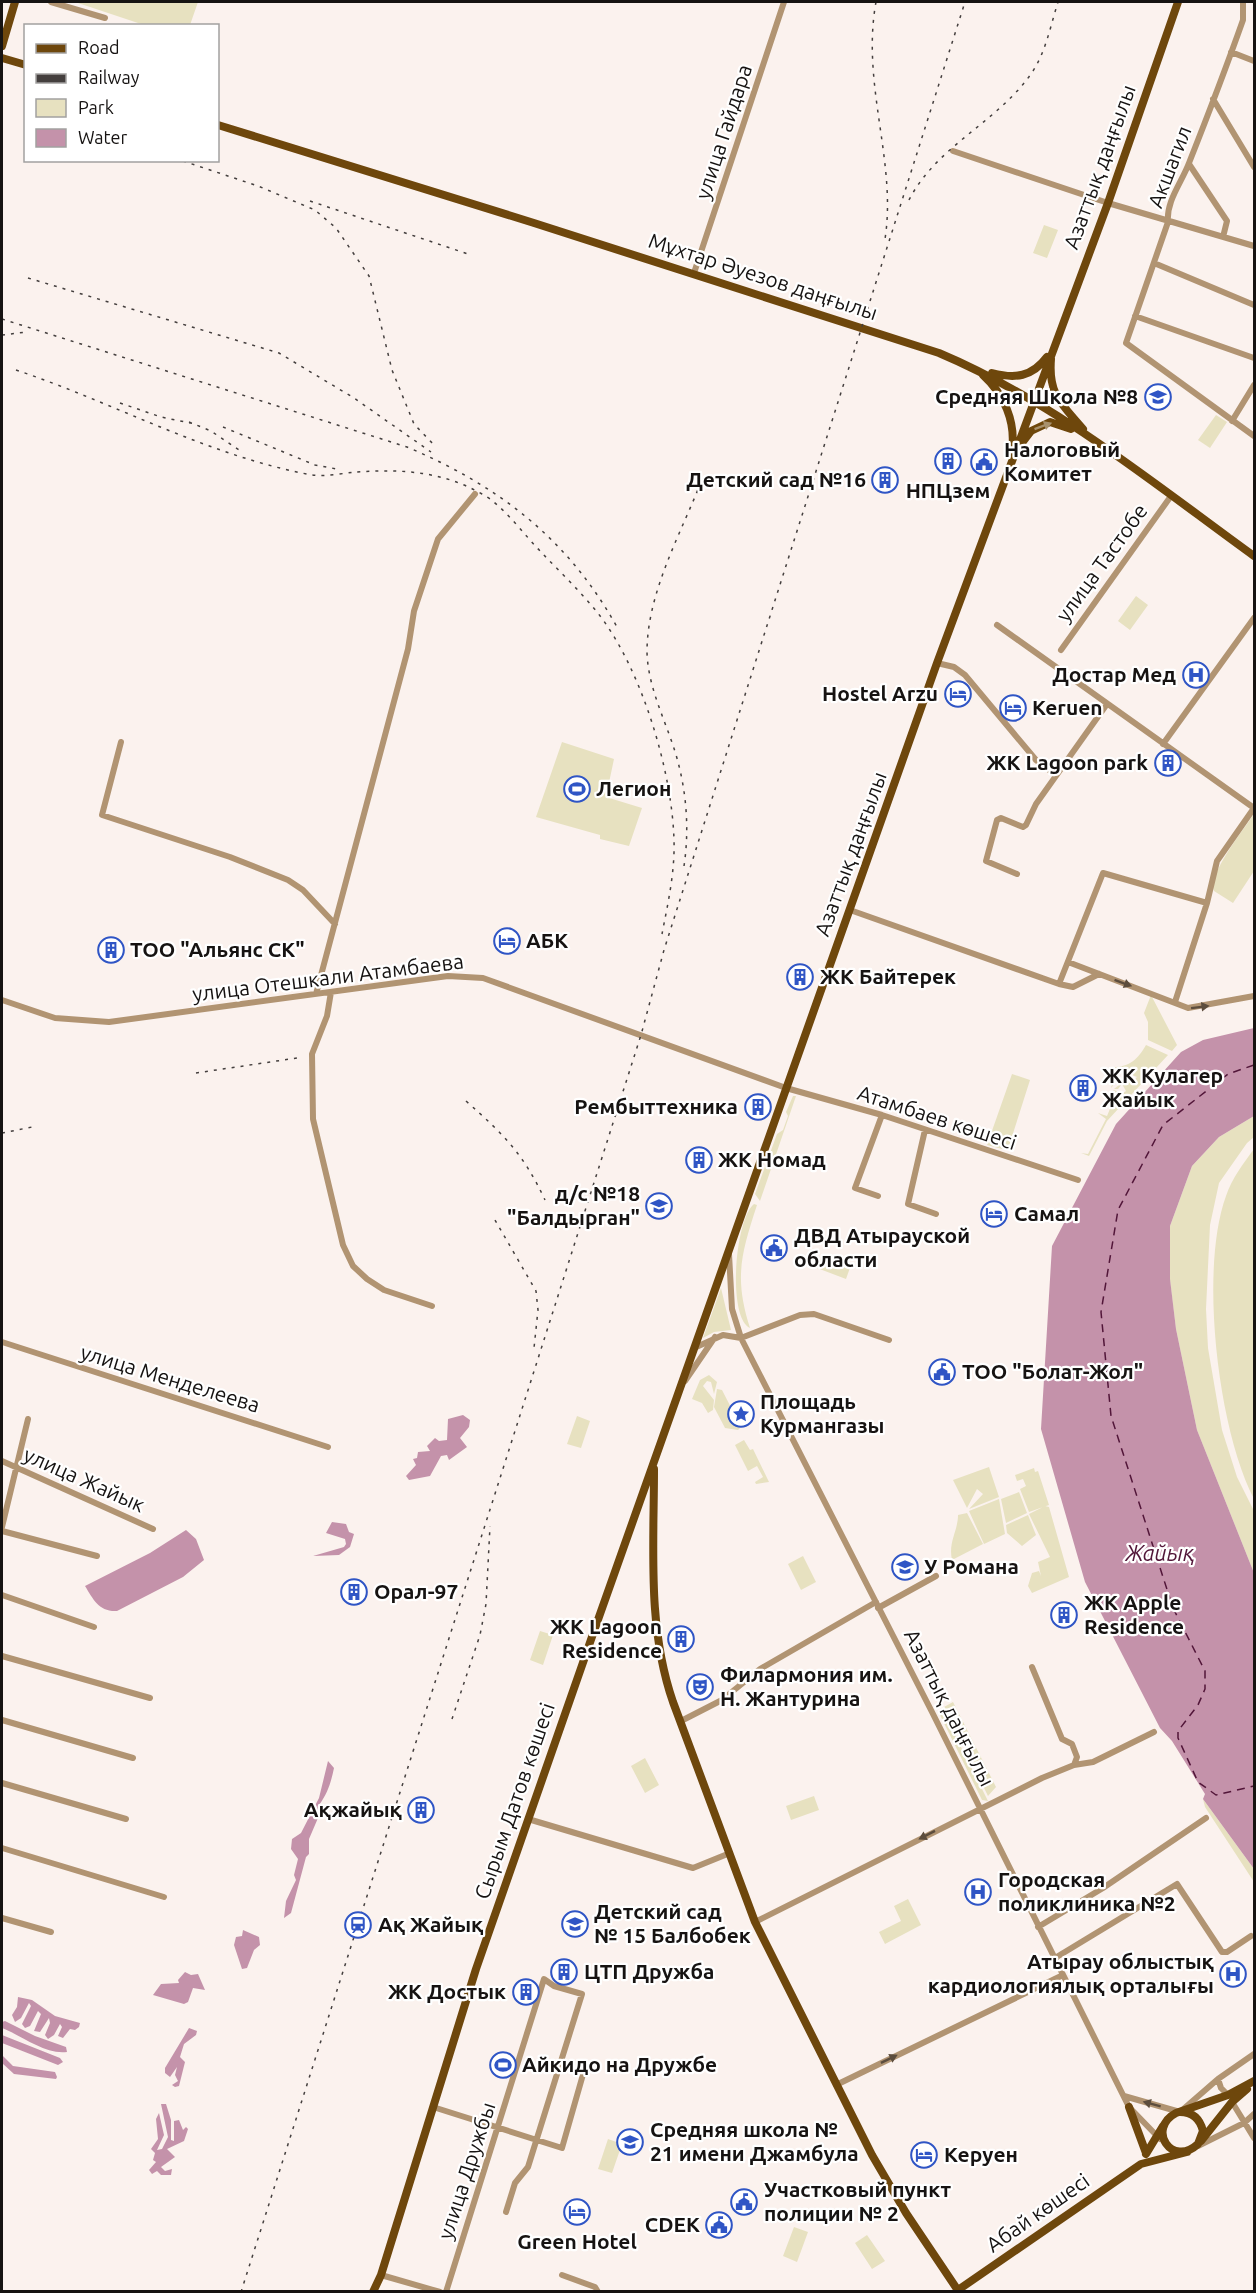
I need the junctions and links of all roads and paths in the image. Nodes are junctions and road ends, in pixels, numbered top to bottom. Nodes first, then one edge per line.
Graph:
1 (15, 2) edge
2 (51, 2) edge
3 (784, 2) edge
4 (1178, 2) edge
5 (1243, 2) edge
6 (105, 18) dead end
7 (2, 46) edge
8 (1231, 52) junction
9 (2, 58) edge
10 (1254, 61) edge
11 (24, 64) edge
12 (1214, 99) junction
13 (219, 125) edge
14 (952, 151) dead end
15 (1189, 164) junction
16 (1254, 167) edge
17 (1108, 203) junction
18 (1168, 222) junction
19 (1223, 237) junction
20 (1254, 246) edge
21 (1154, 263) junction
22 (694, 273) junction
23 (1254, 305) edge
24 (1135, 316) junction
25 (1053, 346) junction
26 (1254, 358) edge
27 (976, 369) junction
28 (1254, 385) edge
29 (1034, 400) junction
30 (1232, 420) junction
31 (1254, 436) edge
32 (1089, 437) junction
33 (1009, 464) junction
34 (475, 494) dead end
35 (1171, 496) junction
36 (1254, 556) edge
37 (1254, 618) edge
38 (997, 626) dead end
39 (1060, 650) dead end
40 (937, 663) junction
41 (1107, 704) junction
42 (121, 742) dead end
43 (1163, 744) junction
44 (1056, 775) junction
45 (1254, 808) edge
46 (1017, 874) dead end
47 (1207, 903) junction
48 (850, 910) junction
49 (334, 924) junction
50 (1068, 962) junction
51 (1099, 974) junction
52 (1059, 984) junction
53 (331, 992) junction
54 (316, 994) junction
55 (1254, 996) edge
56 (2, 1000) edge
57 (1175, 1002) junction
58 (786, 1088) junction
59 (882, 1115) junction
60 (925, 1130) junction
61 (1078, 1180) dead end
62 (878, 1196) dead end
63 (936, 1214) dead end
64 (729, 1253) junction
65 (432, 1306) dead end
66 (715, 1337) junction
67 (741, 1338) junction
68 (889, 1340) dead end
69 (2, 1342) edge
70 (693, 1348) junction
71 (677, 1395) junction
72 (28, 1419) dead end
73 (328, 1447) dead end
74 (2, 1461) edge
75 (654, 1462) junction
76 (16, 1466) junction
77 (2, 1529) edge
78 (153, 1529) dead end
79 (97, 1556) dead end
80 (936, 1576) dead end
81 (2, 1595) edge
82 (877, 1605) junction
83 (94, 1627) dead end
84 (2, 1656) edge
85 (1032, 1667) dead end
86 (150, 1698) dead end
87 (2, 1720) edge
88 (681, 1720) junction
89 (1154, 1732) dead end
90 (133, 1758) dead end
91 (1074, 1766) junction
92 (2, 1784) edge
93 (979, 1808) junction
94 (1206, 1818) dead end
95 (126, 1819) dead end
96 (528, 1819) junction
97 (2, 1848) edge
98 (730, 1853) junction
99 (164, 1897) dead end
100 (2, 1918) edge
101 (755, 1922) junction
102 (1038, 1927) junction
103 (51, 1932) dead end
104 (1251, 1936) dead end
105 (1055, 1958) junction
106 (1063, 1975) junction
107 (1254, 2054) edge
108 (584, 2071) dead end
109 (1218, 2079) junction
110 (1254, 2082) edge
111 (836, 2085) junction
112 (1124, 2096) junction
113 (1230, 2099) junction
114 (433, 2107) junction
115 (1129, 2107) junction
116 (1180, 2112) junction
117 (1254, 2114) edge
118 (1244, 2123) junction
119 (1163, 2126) junction
120 (498, 2127) junction
121 (1157, 2136) junction
122 (1254, 2138) edge
123 (537, 2139) junction
124 (1167, 2146) junction
125 (1193, 2148) junction
126 (1146, 2153) junction
127 (1141, 2164) junction
128 (506, 2211) dead end
129 (381, 2275) junction
130 (562, 2275) dead end
131 (958, 2291) edge
132 (373, 2292) edge
133 (440, 2292) edge
134 (446, 2292) edge
135 (598, 2292) edge

1 - 7 main road
2 - 6 street
3 - 22 street, улица Гайдара
4 - 17 main road, Азаттық даңғылы
5 - 8 street, Акшагил
8 - 10 street
8 - 12 street, Акшагил
9 - 11 main road
12 - 15 street, Акшагил
12 - 16 street
13 - 22 main road, Мұхтар Әуезов даңғылы
14 - 17 street
15 - 18 street, Акшагил
15 - 19 street
17 - 18 street
17 - 25 main road, Азаттық даңғылы
18 - 19 street
18 - 21 street, Акшагил
19 - 20 street
21 - 23 street
21 - 24 street, Акшагил
22 - 27 main road, Мұхтар Әуезов даңғылы
24 - 26 street
24 - 30 street, Акшагил
25 - 27 main road
25 - 29 main road, Азаттық даңғылы
25 - 32 main road
27 - 29 main road, Мұхтар Әуезов даңғылы
27 - 33 main road
28 - 30 street
29 - 32 main road, Мұхтар Әуезов даңғылы
29 - 33 main road, Азаттық даңғылы
30 - 31 street
33 -> 32 main road
32 - 35 main road, Мұхтар Әуезов даңғылы
33 - 40 main road, Азаттық даңғылы
34 - 49 street
35 - 36 main road, Мұхтар Әуезов даңғылы
35 - 39 street, улица Тастобе
37 - 43 street
38 - 41 street
40 - 44 street
40 - 48 main road, Азаттық даңғылы
41 - 43 street
41 - 44 street
42 - 49 street
43 - 45 street
44 - 46 street
45 - 47 street
47 - 50 street
47 - 57 street
48 - 52 street
48 - 58 main road, Азаттық даңғылы
49 - 54 street
50 - 51 street
50 - 52 street
51 - 52 street
51 -> 57 street
53 - 54 street, улица Отешкали Атамбаева
53 - 58 street, улица Отешкали Атамбаева
53 - 65 street
54 - 56 street, улица Отешкали Атамбаева
57 -> 55 street
58 - 59 street, Атамбаев көшесі
58 - 64 main road, Азаттық даңғылы
59 - 60 street, Атамбаев көшесі
59 - 62 street
60 - 61 street, Атамбаев көшесі
60 - 63 street
64 - 67 street, Азаттық даңғылы
64 - 70 main road, Азаттық даңғылы
66 - 67 street
66 - 70 street
66 - 71 street
67 - 68 street
67 - 82 street, Азаттық даңғылы
69 - 73 street, улица Менделеева
70 - 71 main road, Сырым Датов көшесі
71 - 75 main road, Сырым Датов көшесі
72 - 76 street
74 - 76 street, улица Жайык
75 - 88 main road
75 - 96 main road, Сырым Датов көшесі
76 - 77 street
76 - 78 street, улица Жайык
77 - 79 street
80 - 82 street
81 - 83 street
82 - 88 street
82 - 93 street, Азаттық даңғылы
84 - 86 street
85 - 91 street
87 - 90 street
88 - 98 main road
89 - 91 street
91 - 93 street
92 - 95 street
93 -> 101 street
93 - 102 street, Азаттық даңғылы
94 - 102 street
96 - 98 street
96 - 114 main road, Сырым Датов көшесі
97 - 99 street
98 - 101 main road
100 - 103 street
101 - 111 main road
102 - 105 street, Азаттық даңғылы
104 - 105 street
105 - 106 street, Азаттық даңғылы
111 -> 106 street
106 - 112 street, Азаттық даңғылы
107 - 109 street
108 - 123 street
109 - 113 street
109 - 116 street
110 - 113 main road
111 - 131 main road
112 - 115 street, Азаттық даңғылы
116 -> 112 street
113 - 116 main road
113 - 118 street
113 - 125 main road
114 - 120 street
114 - 129 main road, Сырым Датов көшесі
115 - 121 street, Азаттық даңғылы
115 - 126 main road
116 - 119 main road
116 - 125 main road
117 - 118 street
118 - 122 street
118 - 125 street
119 - 121 main road
119 - 124 main road
120 - 123 street
120 - 123 street, улица Дружбы
120 - 134 street, улица Дружбы
121 - 124 street, Азаттық даңғылы
121 - 126 main road
123 - 128 street, улица Дружбы
124 - 125 main road
125 - 127 main road
126 - 127 main road
127 - 131 main road, Абай көшесі
129 - 132 main road, Сырым Датов көшесі
129 - 133 street
130 - 135 street

